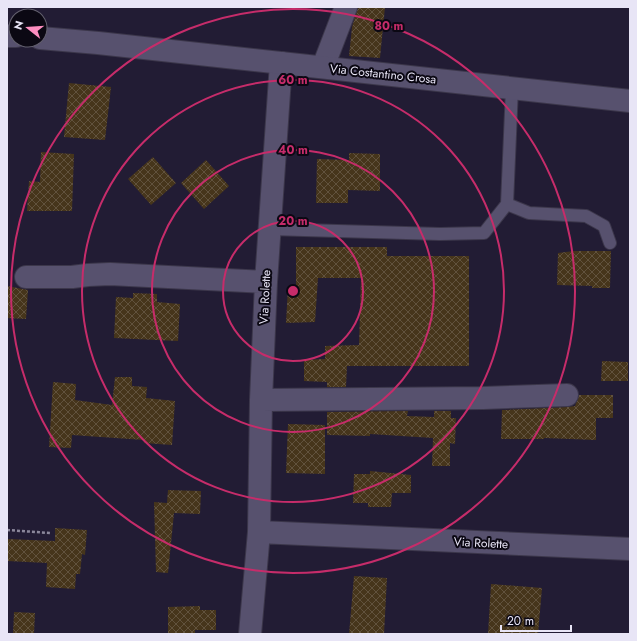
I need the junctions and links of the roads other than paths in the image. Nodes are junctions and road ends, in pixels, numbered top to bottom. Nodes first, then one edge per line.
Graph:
1 (346, 7) edge
2 (48, 39) edge
3 (281, 63) junction
4 (323, 67) junction
5 (512, 88) junction
6 (630, 101) edge
7 (506, 204) junction
8 (270, 230) junction
9 (610, 243) dead end
10 (26, 277) dead end
11 (266, 282) junction
12 (567, 395) dead end
13 (261, 400) junction
14 (259, 532) junction
15 (630, 550) edge
16 (250, 634) edge

1 - 4 street
2 - 3 street, Via Costantino Crosa
3 - 4 street, Via Costantino Crosa
3 - 8 street, Via Rolette
4 - 5 street, Via Costantino Crosa
5 - 6 street, Via Costantino Crosa
5 - 7 lane
7 - 8 lane
7 - 9 lane
8 - 11 street, Via Rolette
10 - 11 street
11 - 13 street, Via Rolette
12 - 13 street
13 - 14 street, Via Rolette
14 - 15 street, Via Rolette
14 - 16 street, Via Rolette

